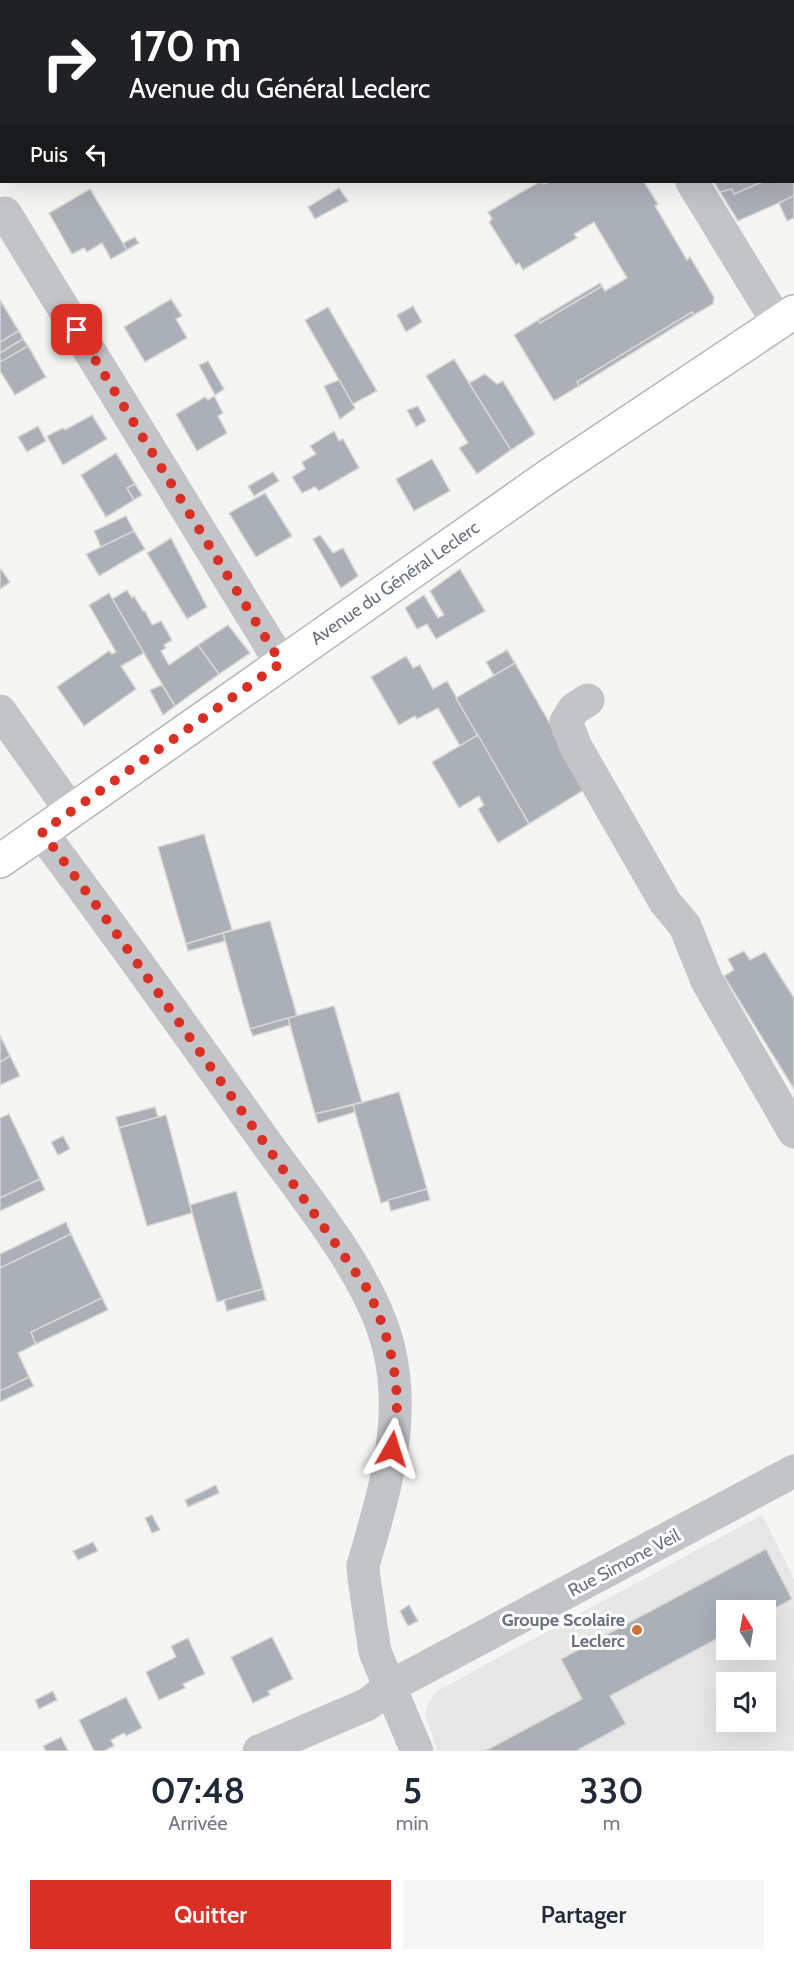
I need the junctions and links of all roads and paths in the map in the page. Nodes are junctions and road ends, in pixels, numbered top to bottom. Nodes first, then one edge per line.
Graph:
1 (693, 183) edge
2 (5, 213) dead end
3 (786, 317) edge
4 (281, 663) junction
5 (588, 700) dead end
6 (0, 711) edge
7 (71, 811) junction
8 (42, 832) junction
9 (0, 861) edge
10 (794, 1132) edge
11 (794, 1471) edge
12 (388, 1687) junction
13 (259, 1751) edge
14 (417, 1751) edge

1 - 3 street
2 - 4 street
3 - 4 main road, Avenue du Général Leclerc
4 - 7 main road, Avenue du Général Leclerc
5 - 10 street
6 - 7 street
7 - 8 main road, Avenue du Général Leclerc
8 - 9 main road, Avenue du Général Leclerc
8 - 12 street
11 - 12 street, Rue Simone Veil
12 - 13 street, Rue Simone Veil
12 - 14 street

